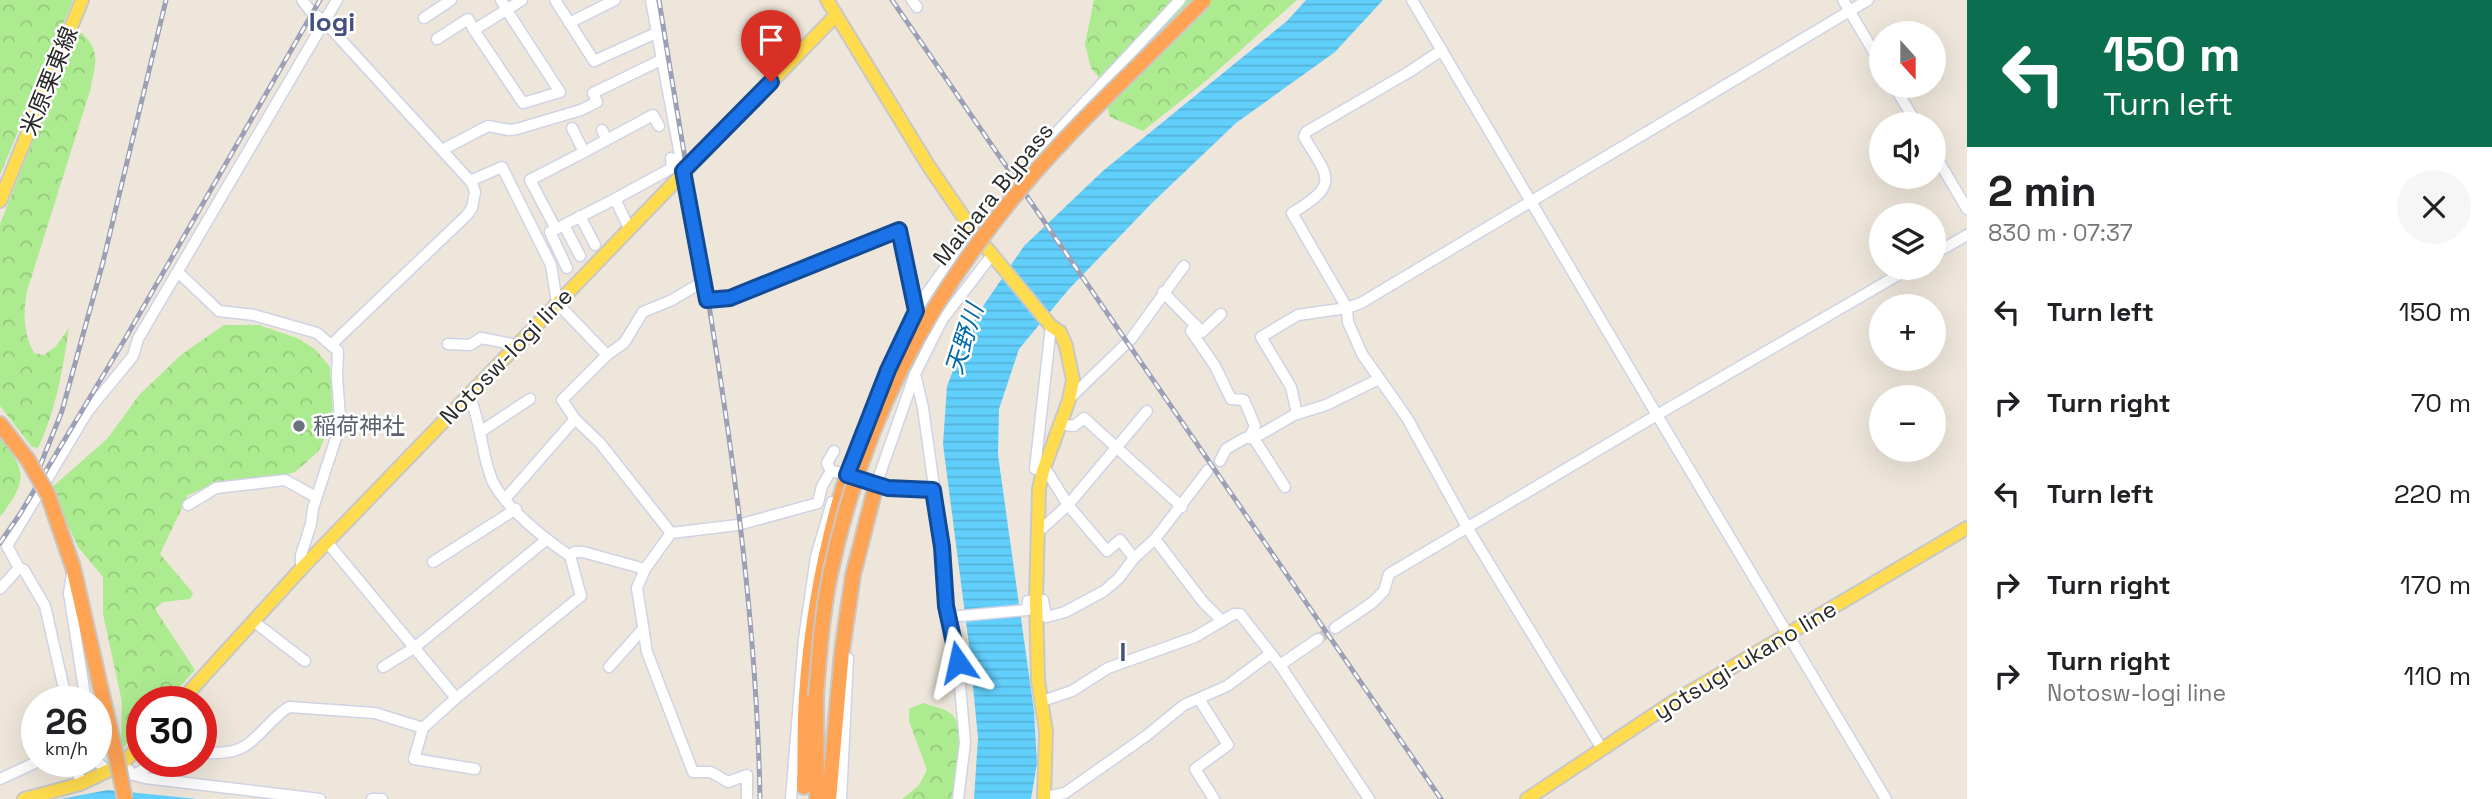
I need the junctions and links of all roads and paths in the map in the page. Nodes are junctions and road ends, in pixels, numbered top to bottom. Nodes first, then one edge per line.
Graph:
1 (82, 0) edge
2 (302, 0) edge
3 (337, 0) edge
4 (451, 0) edge
5 (522, 0) edge
6 (555, 0) edge
7 (615, 0) edge
8 (651, 0) edge
9 (827, 0) edge
10 (1180, 0) edge
11 (1204, 0) edge
12 (1412, 0) edge
13 (1843, 0) edge
14 (1868, 0) edge
15 (503, 5) edge
16 (1850, 10) junction
17 (836, 15) junction
18 (424, 18) dead end
19 (323, 20) junction
20 (569, 23) junction
21 (474, 30) junction
22 (656, 33) junction
23 (437, 39) dead end
24 (1869, 43) edge
25 (1442, 50) junction
26 (661, 60) junction
27 (659, 127) dead end
28 (572, 128) dead end
29 (442, 150) junction
30 (584, 152) junction
31 (671, 158) dead end
32 (1031, 160) dead end
33 (683, 171) junction
34 (1946, 173) edge
35 (470, 181) junction
36 (615, 199) junction
37 (0, 201) edge
38 (1532, 201) junction
39 (1967, 209) edge
40 (580, 216) junction
41 (560, 227) junction
42 (629, 228) junction
43 (975, 234) junction
44 (1967, 235) edge
45 (595, 246) dead end
46 (1946, 247) edge
47 (580, 256) dead end
48 (996, 259) junction
49 (1184, 266) dead end
50 (567, 268) dead end
51 (178, 272) junction
52 (1889, 280) edge
53 (704, 281) junction
54 (1163, 292) junction
55 (558, 303) junction
56 (1347, 308) junction
57 (916, 311) junction
58 (1221, 314) dead end
59 (1048, 323) junction
60 (1196, 325) junction
61 (448, 344) dead end
62 (331, 345) junction
63 (517, 345) junction
64 (607, 355) junction
65 (915, 374) junction
66 (1379, 379) junction
67 (469, 395) junction
68 (530, 399) dead end
69 (1069, 400) junction
70 (1147, 411) dead end
71 (1297, 414) junction
72 (1657, 415) junction
73 (575, 419) junction
74 (0, 424) edge
75 (1059, 424) junction
76 (480, 432) junction
77 (1251, 437) junction
78 (1117, 450) junction
79 (834, 452) dead end
80 (1220, 461) dead end
81 (1045, 468) junction
82 (1208, 470) dead end
83 (831, 471) junction
84 (845, 474) junction
85 (879, 485) junction
86 (1285, 487) dead end
87 (933, 490) junction
88 (316, 498) junction
89 (505, 499) junction
90 (188, 505) dead end
91 (1068, 505) junction
92 (1182, 507) junction
93 (516, 509) junction
94 (1468, 527) junction
95 (1967, 528) edge
96 (671, 533) junction
97 (1037, 533) junction
98 (1155, 539) junction
99 (546, 540) junction
100 (327, 542) junction
101 (570, 556) junction
102 (1134, 558) junction
103 (433, 562) dead end
104 (73, 566) junction
105 (19, 568) junction
106 (301, 569) junction
107 (645, 569) junction
108 (0, 589) edge
109 (1032, 605) junction
110 (953, 617) junction
111 (253, 621) junction
112 (1222, 621) junction
113 (1335, 628) tunnel mouth
114 (642, 630) junction
115 (1787, 634) junction
116 (1318, 639) tunnel mouth
117 (414, 648) junction
118 (1270, 654) junction
119 (305, 662) dead end
120 (1280, 665) junction
121 (383, 667) dead end
122 (609, 667) dead end
123 (63, 686) edge
124 (84, 686) edge
125 (194, 686) edge
126 (816, 696) junction
127 (456, 698) junction
128 (1199, 699) junction
129 (1042, 701) junction
130 (423, 729) junction
131 (1602, 748) junction
132 (217, 752) edge
133 (126, 753) edge
134 (119, 757) junction
135 (126, 765) edge
136 (112, 766) edge
137 (21, 769) edge
138 (475, 769) dead end
139 (79, 777) edge
140 (95, 777) edge
141 (147, 777) edge
142 (0, 779) edge
143 (80, 784) junction
144 (804, 793) edge
145 (1045, 797) edge
146 (24, 799) edge
147 (125, 799) edge
148 (320, 799) edge
149 (372, 799) edge
150 (382, 799) edge
151 (747, 799) edge
152 (791, 799) edge
153 (817, 799) edge
154 (829, 799) edge
155 (841, 799) edge
156 (958, 799) edge
157 (1214, 799) edge
158 (1369, 799) edge
159 (1527, 799) edge
160 (1886, 799) edge

1 - 37 main road, 米原栗東線
2 - 19 street
3 - 19 street
4 - 18 street
5 - 15 street
6 - 20 street
7 - 20 street
8 - 22 street
9 - 17 main road
10 - 32 street
11 - 126 highway, Maibara Bypass, bridge
12 - 25 street
13 - 16 street
14 - 16 street
15 - 21 street
15 - 21 street
16 - 24 street
16 - 38 street
17 - 33 main road, Notosw-Iogi line
17 - 43 main road
19 - 29 street
19 - 51 street
20 - 22 street
21 - 23 street
22 - 26 street
25 - 38 street
25 - 56 street
26 - 29 street
26 - 33 street
27 - 30 street
28 - 30 street
29 - 35 street
30 - 41 street
31 - 36 street
33 - 42 main road, Notosw-Iogi line
33 - 53 street
34 - 39 street
35 - 55 street
35 - 62 street
36 - 40 street
36 - 42 street
38 - 56 street
38 - 72 street
40 - 41 street
40 - 45 street
41 - 47 street
41 - 50 street
42 - 55 main road, Notosw-Iogi line
43 - 48 main road
43 - 57 street
44 - 46 street
48 - 59 main road
48 - 65 street
49 - 54 street
51 - 62 street
51 - 105 street
52 - 72 street
53 - 57 street
53 - 64 street
54 - 60 street
54 - 69 street
55 - 63 main road, Notosw-Iogi line
55 - 64 street
56 - 66 street
56 - 71 street
57 - 84 street
58 - 60 street
59 - 69 main road
59 - 81 street
60 - 77 street
61 - 63 street
62 - 88 street
63 - 67 main road, Notosw-Iogi line
64 - 73 street
65 - 85 street
65 - 87 street
66 - 71 street
66 - 94 street
67 - 76 street
67 - 100 main road, Notosw-Iogi line
68 - 76 street
69 - 75 main road
70 - 78 street
71 - 77 street
72 - 94 street
72 - 115 street
73 - 89 street
73 - 96 street
74 - 104 highway, bridge
75 - 78 street
75 - 81 main road
76 - 89 street
77 - 80 street
77 - 86 street
78 - 91 street
78 - 92 street
79 - 83 street
81 - 91 street
81 - 97 main road
82 - 92 street
83 - 84 street
83 - 96 street
84 - 85 street
84 - 144 highway
84 - 152 street
85 - 87 street
85 - 154 highway
85 - 155 street
87 - 110 street
88 - 90 street
88 - 106 street
89 - 93 street
91 - 97 street
91 - 102 street
92 - 98 street
93 - 99 street
93 - 103 street
94 - 113 street
94 - 131 street
95 - 115 main road, yotsugi-ukano line
96 - 107 street
97 - 109 main road
98 - 102 street
98 - 112 street
99 - 101 street
99 - 117 street
100 - 106 main road, Notosw-Iogi line
100 - 117 street
101 - 107 street
101 - 127 street
102 - 109 street
104 - 124 street
104 - 134 highway
105 - 108 street
105 - 123 street
106 - 111 main road, Notosw-Iogi line
107 - 114 street
109 - 110 street
109 - 129 main road
110 - 156 street
111 - 119 street
111 - 125 main road, Notosw-Iogi line
112 - 118 street
112 - 129 street
114 - 122 street
114 - 151 street
115 - 131 main road, yotsugi-ukano line
115 - 160 street
116 - 120 street
117 - 121 street
117 - 127 street
118 - 120 street
118 - 128 street
120 - 158 street
126 - 144 highway, Maibara Bypass
126 - 153 highway, Maibara Bypass
127 - 130 street
128 - 145 street
128 - 157 street
129 - 145 main road
130 - 132 street
130 - 138 street
131 - 159 main road, yotsugi-ukano line
133 - 134 main road
134 - 135 street
134 - 136 main road
134 - 147 highway, bridge
137 - 142 street
139 - 143 street
140 - 143 main road
141 - 148 street
143 - 146 main road
149 - 150 street

